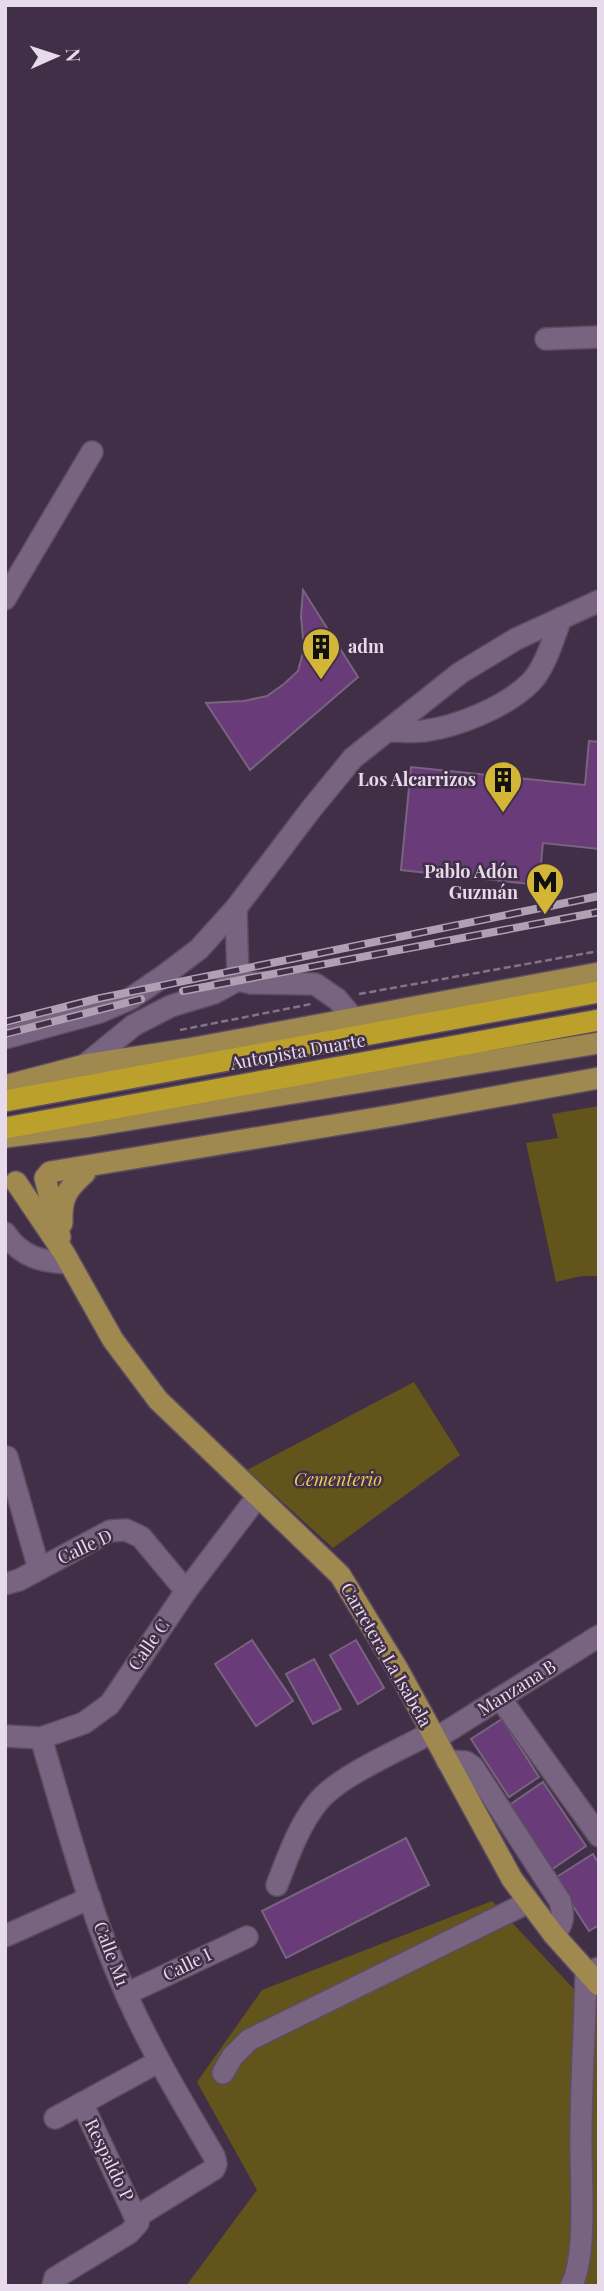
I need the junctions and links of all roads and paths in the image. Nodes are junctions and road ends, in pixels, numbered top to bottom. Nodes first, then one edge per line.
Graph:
1 (599, 337) edge
2 (546, 339) dead end
3 (92, 452) dead end
4 (5, 599) edge
5 (599, 601) edge
6 (561, 618) junction
7 (390, 731) junction
8 (236, 908) junction
9 (599, 951) edge
10 (599, 973) edge
11 (238, 980) junction
12 (599, 992) edge
13 (337, 999) junction
14 (354, 1018) junction
15 (599, 1020) edge
16 (178, 1030) dead end
17 (5, 1038) edge
18 (599, 1043) edge
19 (85, 1065) junction
20 (599, 1078) edge
21 (5, 1086) edge
22 (599, 1090) edge
23 (5, 1101) edge
24 (5, 1128) edge
25 (5, 1137) edge
26 (85, 1173) junction
27 (45, 1178) junction
28 (9, 1183) edge
29 (5, 1233) edge
30 (66, 1258) junction
31 (6, 1457) edge
32 (258, 1496) junction
33 (39, 1569) junction
34 (5, 1584) edge
35 (186, 1591) junction
36 (599, 1636) edge
37 (500, 1698) junction
38 (5, 1736) edge
39 (433, 1736) junction
40 (41, 1738) junction
41 (447, 1761) junction
42 (591, 1811) edge
43 (599, 1836) edge
44 (277, 1885) dead end
45 (90, 1898) junction
46 (529, 1902) junction
47 (554, 1935) junction
48 (5, 1937) edge
49 (247, 1937) dead end
50 (595, 1975) edge
51 (126, 1994) junction
52 (158, 2062) junction
53 (223, 2073) dead end
54 (82, 2103) junction
55 (55, 2118) dead end
56 (136, 2217) junction
57 (577, 2282) edge
58 (53, 2286) edge

1 - 2 street
3 - 4 street
5 - 6 street
6 - 7 street
6 - 7 street
7 - 8 street
8 - 11 street
8 - 17 street
9 - 13 path
10 - 14 main road
11 - 13 street
11 - 19 street
12 - 23 highway, Autopista Duarte
13 - 14 street
13 - 16 path
14 - 19 main road
15 - 24 highway, Autopista Duarte
18 - 25 main road
19 - 21 main road
20 - 27 main road
22 - 26 main road
26 - 27 main road
26 - 30 main road
27 - 28 main road
27 - 30 main road
28 - 30 main road
29 - 30 street
30 - 32 main road, Carretera La Isabela
31 - 33 street
32 - 35 street, Calle C
32 - 39 main road, Carretera La Isabela
33 - 34 street, Calle D
33 - 35 street, Calle D
35 - 40 street, Calle C
36 - 37 street, Manzana B
37 - 39 street, Manzana B
37 - 42 street
38 - 40 street, Calle C
39 - 41 main road, Carretera La Isabela
39 - 44 street, Manzana B
40 - 45 street, Calle M1
41 - 46 main road, Carretera La Isabela
41 - 47 street
42 - 43 street
45 - 48 street
45 - 51 street, Calle M1
46 - 47 main road, Carretera La Isabela
46 - 53 street
47 - 50 main road, Carretera La Isabela
49 - 51 street, Calle I
50 - 57 street
51 - 52 street, Calle M1
52 - 54 street
52 - 56 street, Calle M1
54 - 55 street
54 - 56 street, Respaldo P
56 - 58 street

